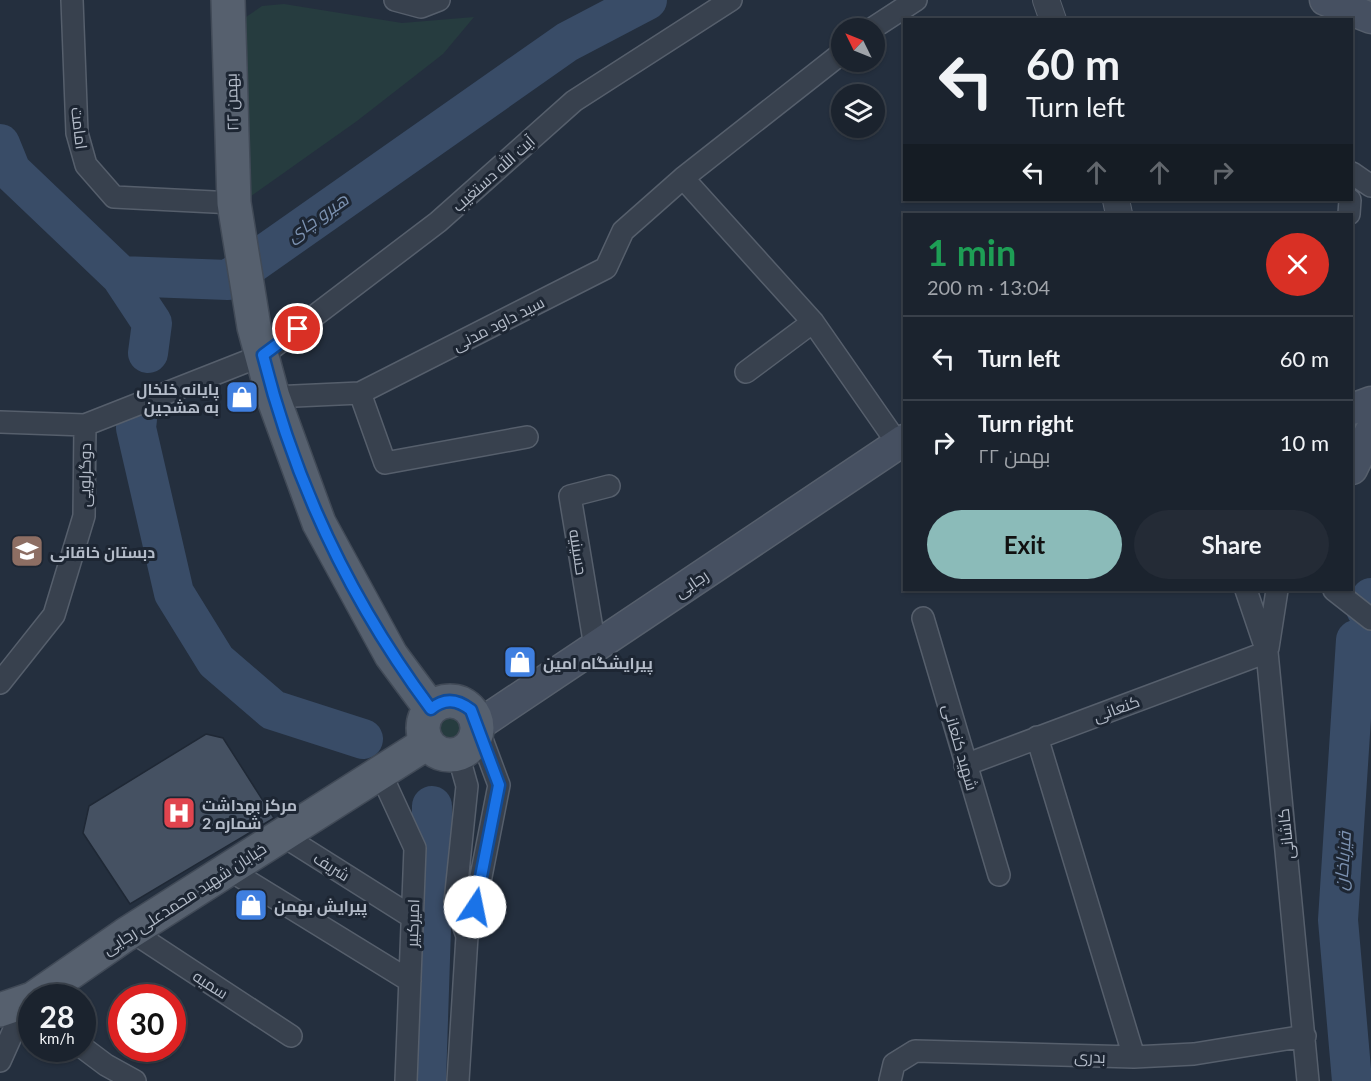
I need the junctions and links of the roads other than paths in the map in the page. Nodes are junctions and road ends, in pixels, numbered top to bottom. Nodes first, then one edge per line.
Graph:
1 (72, 0) edge
2 (228, 0) edge
3 (395, 0) edge
4 (731, 0) edge
5 (916, 0) edge
6 (1046, 0) edge
7 (1324, 0) edge
8 (428, 2) edge
9 (1052, 18) edge
10 (1371, 18) edge
11 (885, 20) edge
12 (831, 62) edge
13 (1353, 174) edge
14 (683, 178) junction
15 (1371, 186) edge
16 (234, 203) junction
17 (813, 322) junction
18 (259, 341) junction
19 (746, 372) dead end
20 (360, 393) junction
21 (273, 397) junction
22 (1371, 402) edge
23 (1353, 409) edge
24 (0, 422) edge
25 (85, 425) junction
26 (1371, 430) edge
27 (527, 437) dead end
28 (901, 442) edge
29 (1353, 467) edge
30 (609, 486) dead end
31 (1246, 591) edge
32 (1277, 591) edge
33 (1335, 591) edge
34 (923, 618) dead end
35 (1371, 619) edge
36 (595, 647) junction
37 (1267, 652) junction
38 (0, 683) edge
39 (431, 709) junction
40 (477, 726) junction
41 (1037, 738) junction
42 (427, 743) junction
43 (458, 754) junction
44 (965, 765) junction
45 (380, 772) junction
46 (282, 835) junction
47 (228, 869) junction
48 (999, 875) dead end
49 (412, 917) junction
50 (131, 931) junction
51 (467, 936) junction
52 (410, 981) junction
53 (52, 984) edge
54 (18, 1018) edge
55 (291, 1036) dead end
56 (1305, 1036) junction
57 (1134, 1057) junction
58 (96, 1058) edge
59 (0, 1061) edge
60 (135, 1081) edge
61 (406, 1081) edge
62 (458, 1081) edge
63 (890, 1081) edge
64 (1308, 1081) edge

1 - 16 street, امامت
2 - 16 main road, ۲۲ بهمن
3 - 8 street
4 - 18 street, آیت الله دستغیب
5 - 11 street
6 - 9 street
7 - 10 main road
12 - 14 street, سید داود مدنی
13 - 15 street
14 - 17 street
14 - 20 street, سید داود مدنی
16 - 18 main road, ۲۲ بهمن
17 - 19 street
17 - 28 street
18 - 21 main road
18 - 25 street, آیت الله دستغیب
20 - 21 street, سید داود مدنی
20 - 27 street
21 - 39 main road
22 - 23 main road
24 - 25 street
25 - 38 street, دوگرلویی
26 - 29 main road
28 - 36 main road, رجایی
30 - 36 street, حسینیه
31 - 37 street, کاشانی
32 - 37 street
33 - 35 street
34 - 44 street, شهید کنعانی
36 - 40 main road, رجایی
37 - 41 street, کنعانی
37 - 56 street, کاشانی
39 - 40 main road
39 - 42 main road
40 - 43 main road
40 - 51 street
41 - 44 street, کنعانی
41 - 57 street
42 - 43 main road
42 - 45 main road, خیابان شهید محمدعلی رجایی
43 - 51 street
44 - 48 street, شهید کنعانی
45 - 46 main road, خیابان شهید محمدعلی رجایی
45 - 49 street, امیرکبیر
46 - 47 main road, خیابان شهید محمدعلی رجایی
46 - 49 street, شریف
47 - 50 main road, خیابان شهید محمدعلی رجایی
47 - 52 street
49 - 52 street, امیرکبیر
50 - 53 main road, خیابان شهید محمدعلی رجایی
50 - 55 street, سمیه
51 - 62 street
52 - 61 street, امیرکبیر
54 - 59 street
56 - 57 street, بدری
56 - 64 street, کاشانی
57 - 63 street, بدری
58 - 60 street

